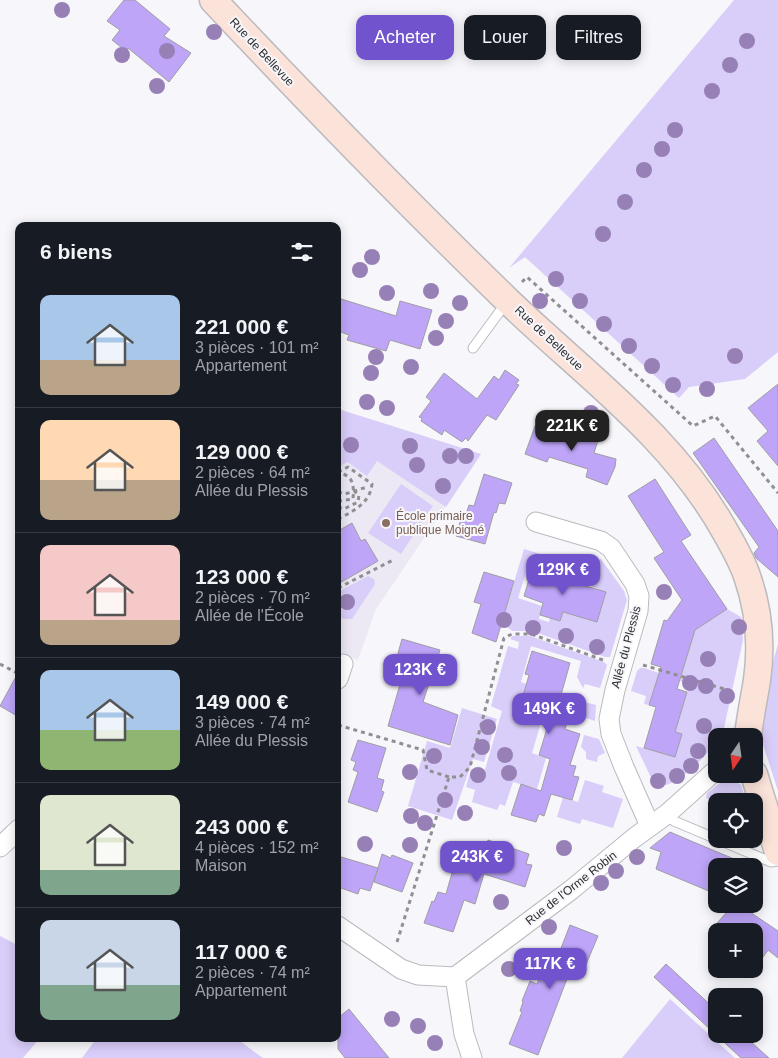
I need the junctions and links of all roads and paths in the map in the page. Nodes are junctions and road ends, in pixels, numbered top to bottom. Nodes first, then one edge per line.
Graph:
1 (213, 0) edge
2 (508, 300) junction
3 (473, 348) dead end
4 (341, 470) edge
5 (341, 473) edge
6 (367, 487) dead end
7 (354, 491) junction
8 (341, 493) edge
9 (778, 493) edge
10 (341, 501) edge
11 (341, 508) edge
12 (341, 517) edge
13 (536, 522) dead end
14 (395, 559) dead end
15 (341, 586) edge
16 (623, 660) junction
17 (0, 664) edge
18 (659, 670) dead end
19 (15, 672) edge
20 (754, 697) junction
21 (341, 726) edge
22 (749, 728) edge
23 (449, 777) junction
24 (708, 777) edge
25 (758, 783) edge
26 (667, 814) junction
27 (773, 818) edge
28 (650, 826) junction
29 (15, 833) edge
30 (0, 847) edge
31 (778, 852) edge
32 (778, 860) edge
33 (341, 928) edge
34 (390, 962) junction
35 (455, 977) junction
36 (472, 1058) edge

1 - 2 street, Rue de Bellevue
2 - 3 lane
2 - 9 path
2 - 20 street, Rue de Bellevue
4 - 12 path
5 - 7 path
6 - 7 path
7 - 8 path
7 - 10 path
7 - 11 path
13 - 16 street, Allée du Plessis
14 - 15 path
16 - 23 path
16 - 28 street, Allée du Plessis
17 - 19 path
18 - 20 path
20 - 22 street, Rue de Bellevue
21 - 23 path
23 - 34 path
24 - 26 street, Rue de l'Orme Robin
25 - 27 street
26 - 28 street, Rue de l'Orme Robin
26 - 32 lane
27 - 31 street
28 - 35 street, Rue de l'Orme Robin
29 - 30 street
33 - 34 street
34 - 35 street
35 - 36 street

